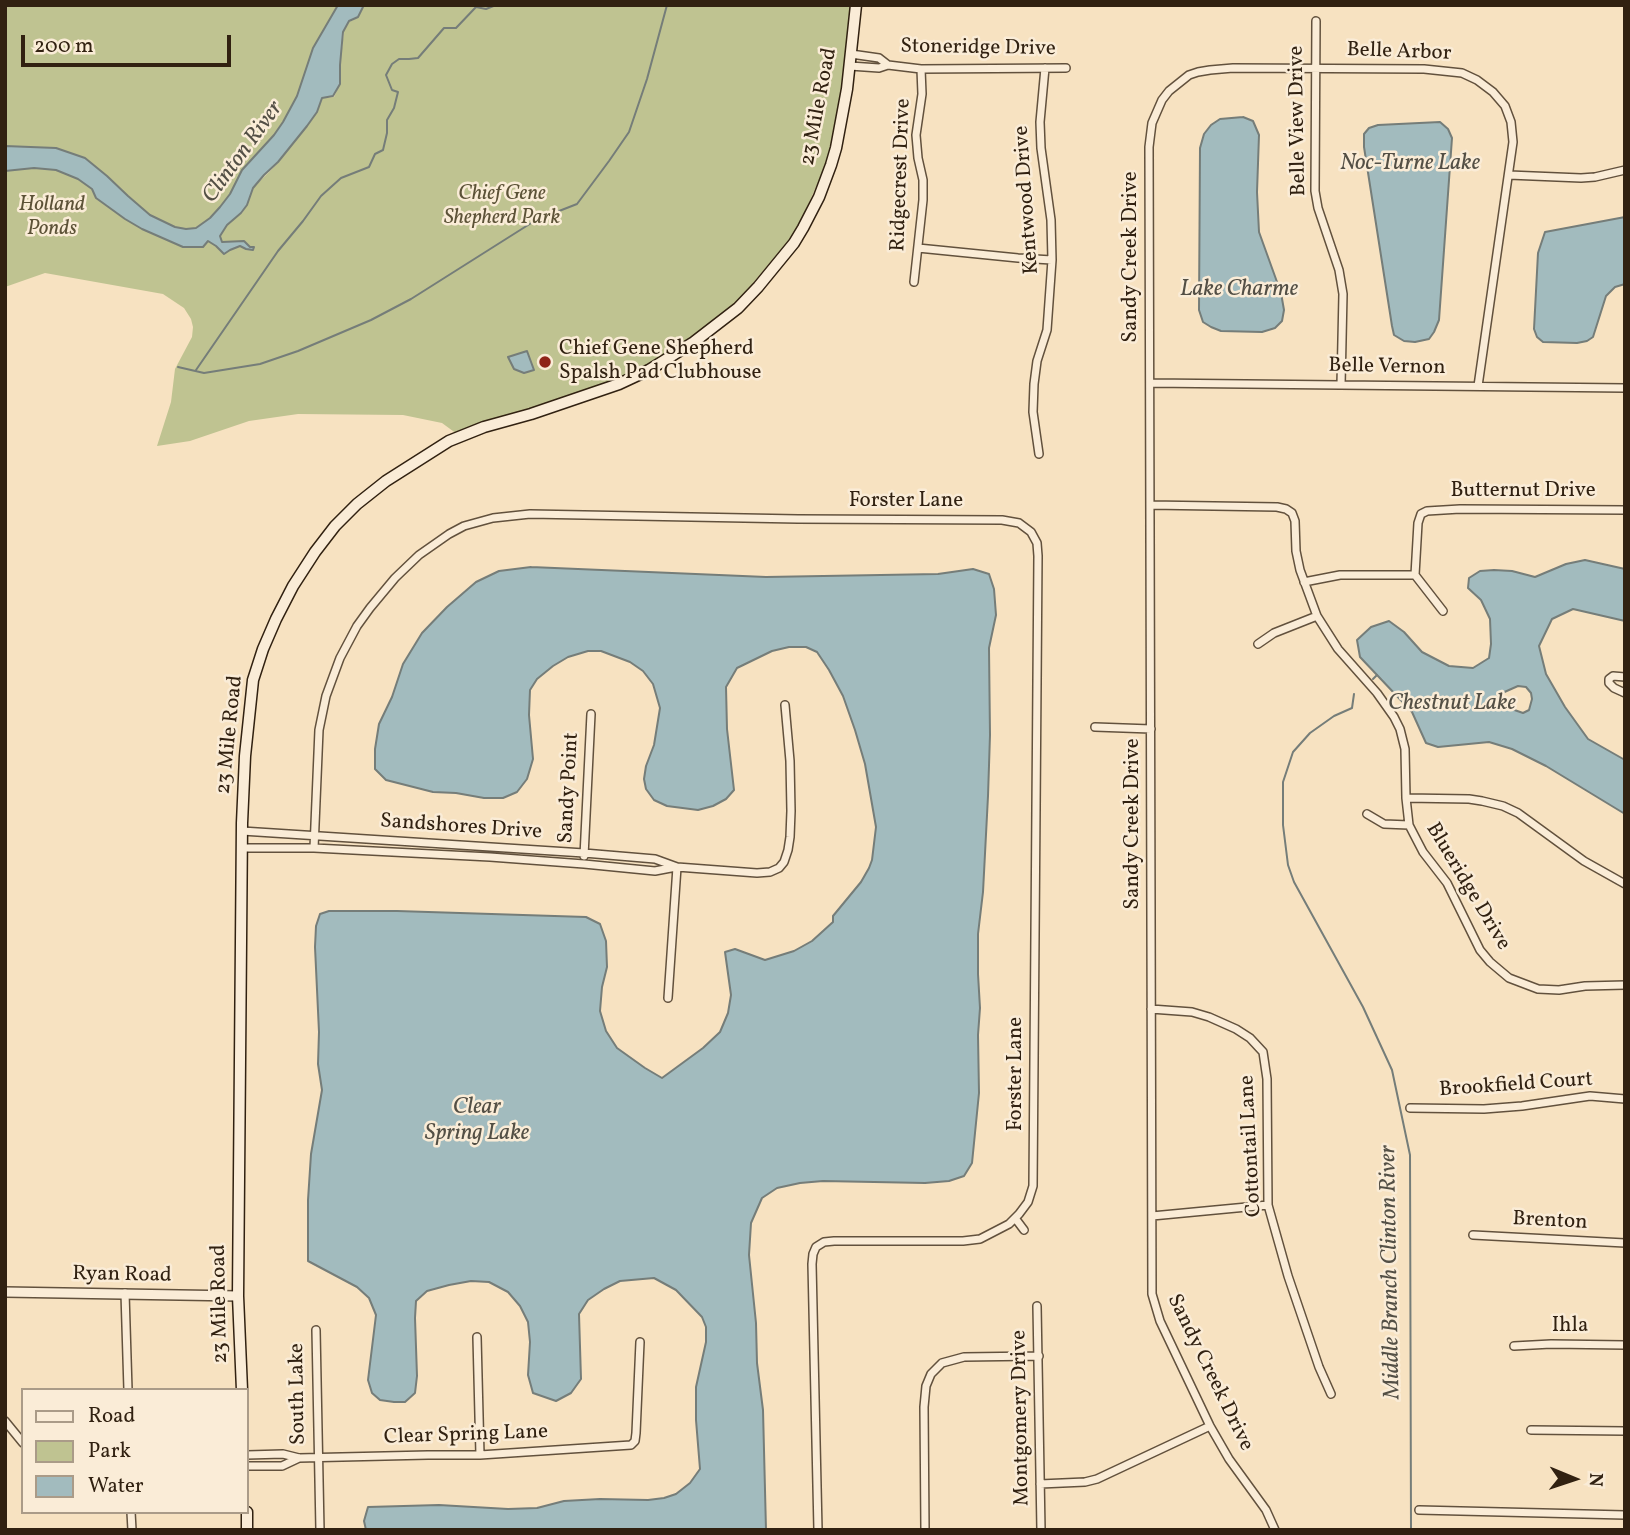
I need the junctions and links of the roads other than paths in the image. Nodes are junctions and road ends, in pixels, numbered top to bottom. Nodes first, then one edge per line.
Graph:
1 (856, 5) edge
2 (1316, 20) dead end
3 (851, 54) junction
4 (888, 65) junction
5 (850, 66) junction
6 (1045, 68) junction
7 (1066, 68) dead end
8 (921, 69) junction
9 (1316, 69) junction
10 (1170, 90) joint
11 (1625, 170) edge
12 (1510, 175) junction
13 (918, 248) junction
14 (1052, 260) junction
15 (914, 282) dead end
16 (1150, 383) junction
17 (1341, 385) junction
18 (1478, 386) junction
19 (1625, 388) edge
20 (1039, 454) dead end
21 (1150, 505) junction
22 (1625, 510) edge
23 (1415, 575) junction
24 (1304, 582) junction
25 (1443, 611) dead end
26 (1317, 616) junction
27 (1258, 644) dead end
28 (1625, 677) edge
29 (1625, 692) edge
30 (785, 705) dead end
31 (592, 714) dead end
32 (1095, 727) dead end
33 (1151, 729) junction
34 (1406, 798) junction
35 (1367, 814) dead end
36 (1409, 825) junction
37 (242, 831) junction
38 (314, 836) junction
39 (407, 842) junction
40 (242, 848) junction
41 (496, 848) junction
42 (314, 849) junction
43 (584, 853) junction
44 (407, 854) junction
45 (495, 858) junction
46 (583, 864) junction
47 (677, 867) junction
48 (1625, 884) edge
49 (1625, 985) edge
50 (668, 998) dead end
51 (1151, 1009) junction
52 (1625, 1099) edge
53 (1410, 1108) dead end
54 (1268, 1205) junction
55 (1152, 1216) junction
56 (1015, 1218) junction
57 (1024, 1230) dead end
58 (1473, 1235) dead end
59 (1625, 1243) edge
60 (5, 1292) edge
61 (125, 1293) junction
62 (238, 1296) junction
63 (1037, 1306) dead end
64 (316, 1330) dead end
65 (477, 1337) dead end
66 (640, 1342) dead end
67 (1625, 1345) edge
68 (1514, 1346) dead end
69 (1039, 1356) junction
70 (128, 1388) edge
71 (242, 1388) edge
72 (1331, 1394) dead end
73 (5, 1421) edge
74 (1210, 1426) junction
75 (1531, 1430) dead end
76 (1625, 1431) edge
77 (21, 1441) edge
78 (248, 1455) edge
79 (480, 1455) junction
80 (299, 1458) junction
81 (318, 1458) junction
82 (248, 1466) edge
83 (1040, 1484) junction
84 (1419, 1510) dead end
85 (1625, 1514) edge
86 (320, 1530) edge
87 (818, 1530) edge
88 (925, 1530) edge
89 (1041, 1530) edge
90 (1275, 1530) edge

1 - 3 main road, 23 Mile Road
2 - 9 street, Belle View Drive
3 - 4 street, Stoneridge Drive
3 - 5 main road, 23 Mile Road
4 - 5 street, Stoneridge Drive
4 - 8 street, Stoneridge Drive
5 - 37 main road, 23 Mile Road
6 - 7 street, Stoneridge Drive
6 - 8 street, Stoneridge Drive
6 - 14 street, Kentwood Drive
8 - 13 street, Ridgecrest Drive
9 - 10 street, Belle Arbor
9 - 12 street, Belle Arbor
9 - 17 street, Belle View Drive
10 - 16 street, Sandy Creek Drive
11 - 12 street
12 - 18 street, Belle Arbor
13 - 14 street
13 - 15 street, Ridgecrest Drive
14 - 20 street, Kentwood Drive
16 - 17 street, Belle Vernon
16 - 21 street, Sandy Creek Drive
17 - 18 street, Belle Vernon
18 - 19 street, Belle Vernon
21 - 24 street, Blueridge Drive
21 - 33 street, Sandy Creek Drive
22 - 23 street, Butternut Drive
23 - 24 street
23 - 25 street
24 - 26 street, Blueridge Drive
26 - 27 street
26 - 34 street, Blueridge Drive
28 - 29 street
30 - 47 street, Sandshores Drive
31 - 43 street, Sandy Point
32 - 33 street
33 - 51 street, Sandy Creek Drive
34 - 36 street, Blueridge Drive
34 - 48 street
35 - 36 street
36 - 49 street, Blueridge Drive
37 - 38 street, Sandshores Drive
37 - 40 main road, 23 Mile Road
38 - 39 street, Sandshores Drive
38 - 42 street, Forster Lane
38 - 56 street, Forster Lane
39 - 41 street, Sandshores Drive
39 - 44 street
40 - 42 street, Sandshores Drive
40 - 62 main road, 23 Mile Road
41 - 43 street, Sandshores Drive
41 - 45 street
42 - 44 street, Sandshores Drive
43 - 46 street, Sandy Point
43 - 47 street, Sandshores Drive
44 - 45 street, Sandshores Drive
45 - 46 street, Sandshores Drive
46 - 47 street, Sandshores Drive
47 - 50 street
51 - 54 street, Cottontail Lane
51 - 55 street, Sandy Creek Drive
52 - 53 street, Brookfield Court
54 - 55 street
54 - 72 street, Cottontail Lane
55 - 74 street, Sandy Creek Drive
56 - 57 street
56 - 87 street, Forster Lane
58 - 59 street, Brenton
60 - 61 street, Ryan Road
61 - 62 street, Ryan Road
61 - 70 street
62 - 71 main road, 23 Mile Road
63 - 69 street, Montgomery Drive
64 - 81 street, South Lake
65 - 79 street
66 - 79 street, Clear Spring Lane
67 - 68 street, Ihla
69 - 83 street, Montgomery Drive
69 - 88 street
73 - 77 street
74 - 83 street
74 - 90 street, Sandy Creek Drive
75 - 76 street
78 - 80 street, Clear Spring Lane
79 - 81 street, Clear Spring Lane
80 - 81 street, Clear Spring Lane
80 - 82 street, Clear Spring Lane
81 - 86 street, South Lake
83 - 89 street, Montgomery Drive
84 - 85 street

